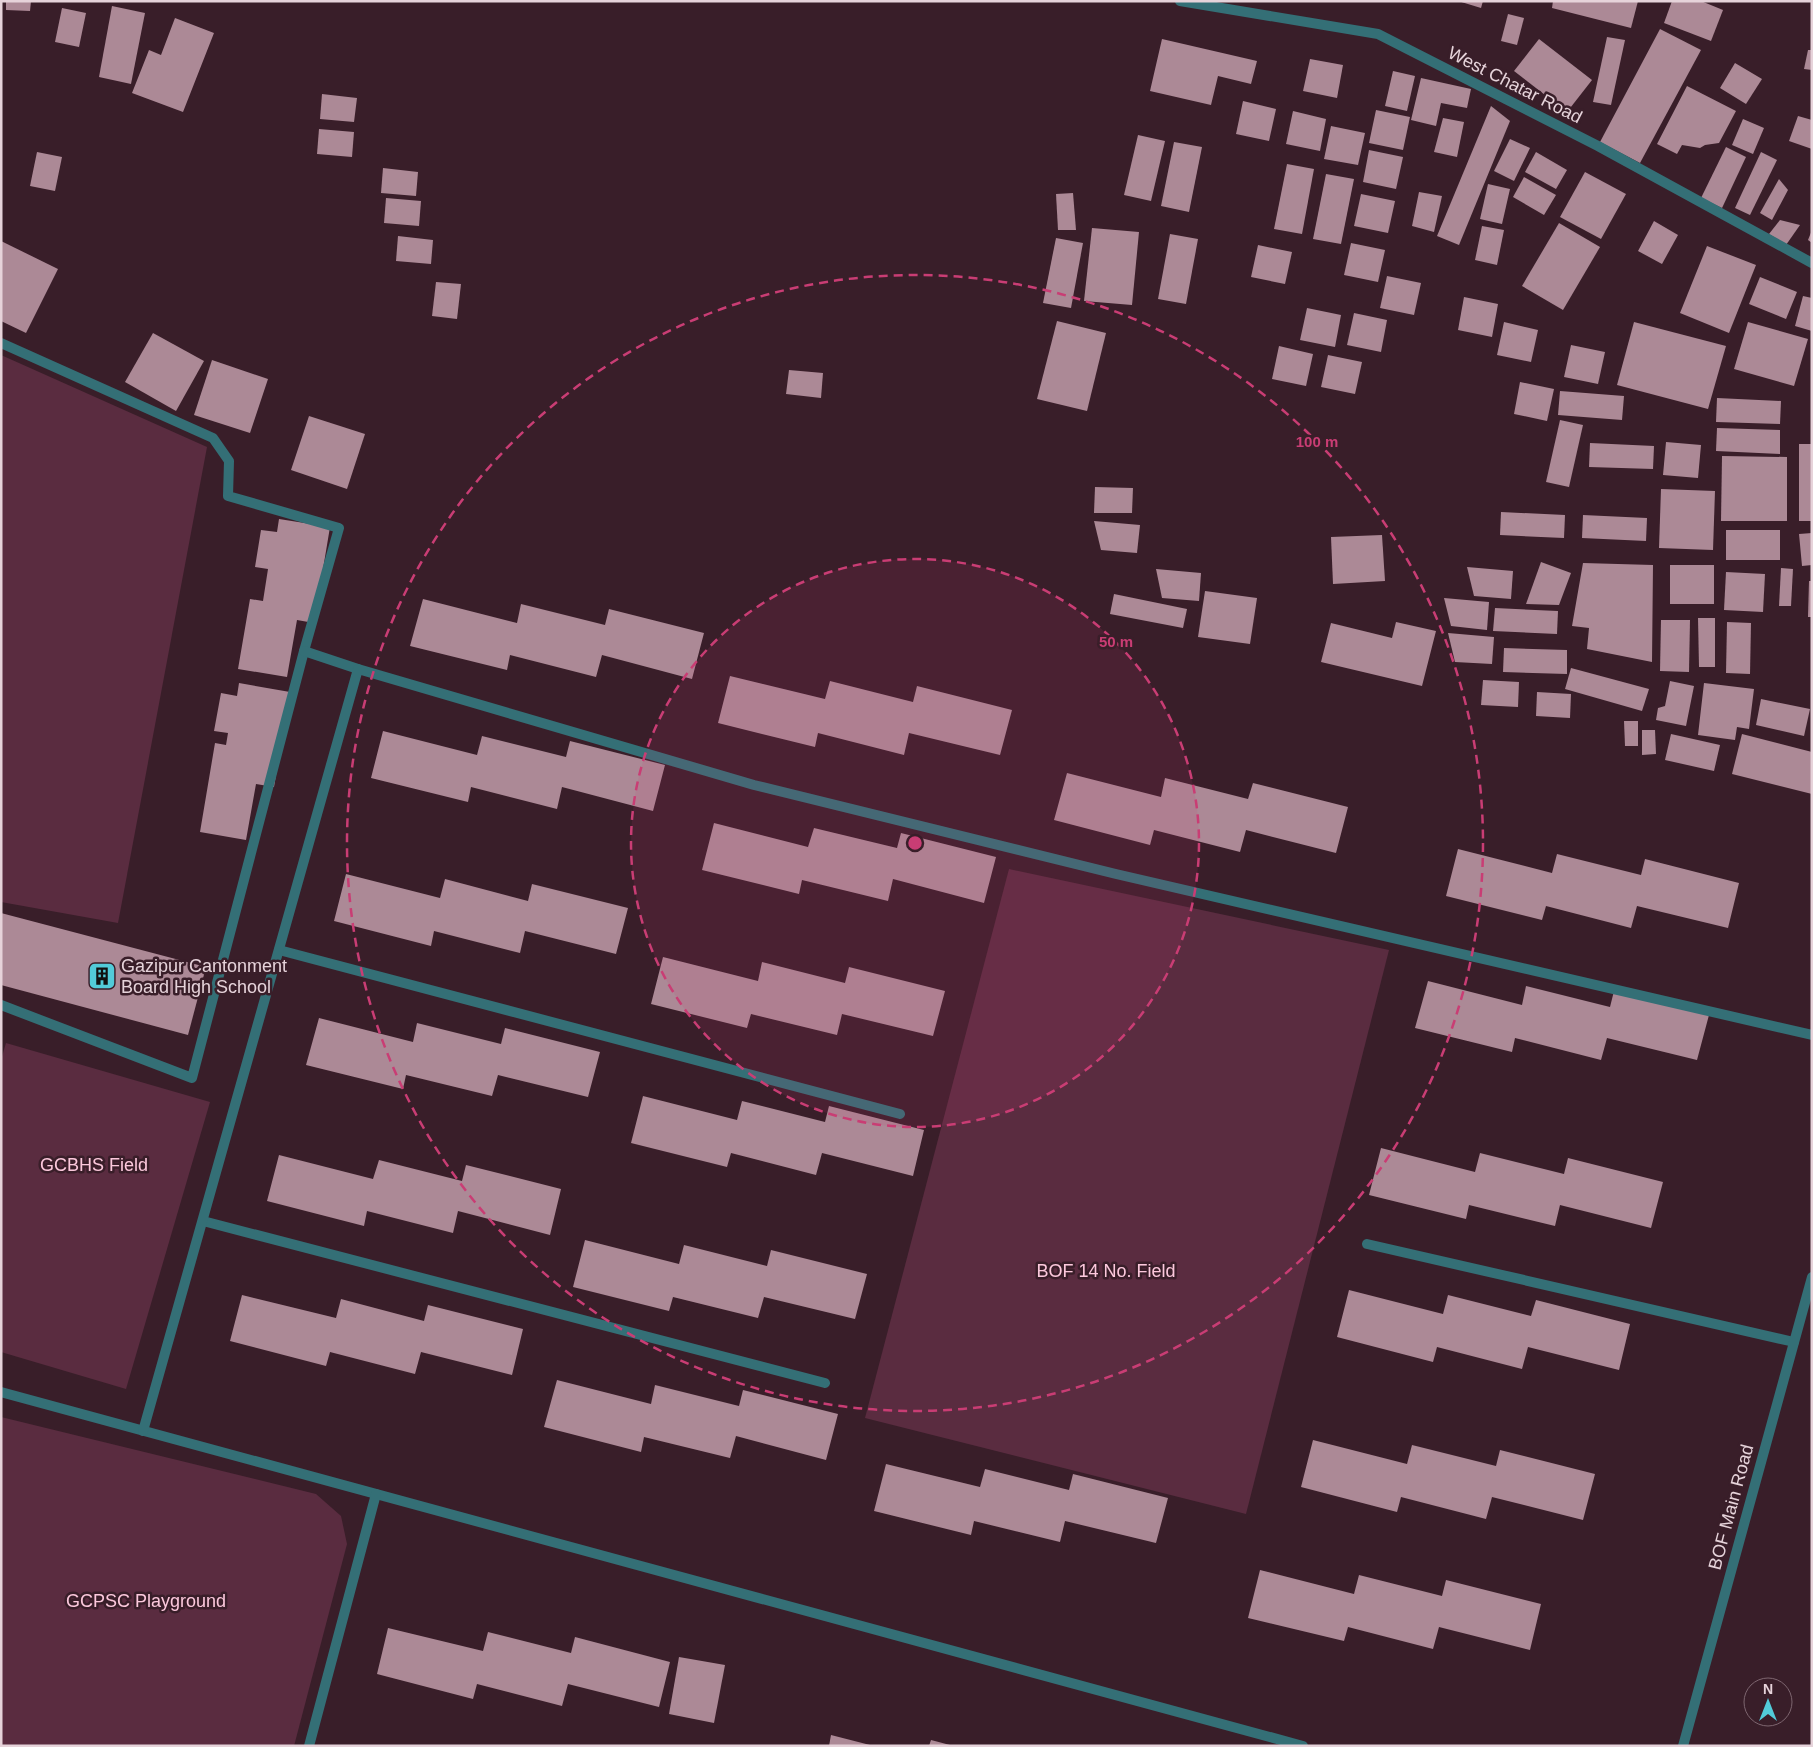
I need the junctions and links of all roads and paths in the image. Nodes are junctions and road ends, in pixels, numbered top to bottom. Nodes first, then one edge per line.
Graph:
1 (1180, 1) edge
2 (1812, 263) edge
3 (1, 343) edge
4 (304, 651) junction
5 (358, 669) junction
6 (279, 950) junction
7 (1, 1005) edge
8 (1812, 1035) edge
9 (900, 1114) dead end
10 (203, 1221) junction
11 (1367, 1244) dead end
12 (1812, 1277) edge
13 (1794, 1342) junction
14 (825, 1383) dead end
15 (1, 1392) edge
16 (143, 1431) junction
17 (376, 1494) junction
18 (309, 1746) edge
19 (1303, 1746) edge
20 (1683, 1746) edge

1 - 2 street, West Chatar Road
3 - 4 street
4 - 5 street
4 - 7 street
5 - 6 street
5 - 8 street
6 - 9 street
6 - 10 street
10 - 14 street
10 - 16 street
11 - 13 street
12 - 13 street, BOF Main Road
13 - 20 street, BOF Main Road
15 - 16 street
16 - 17 street
17 - 18 street
17 - 19 street

